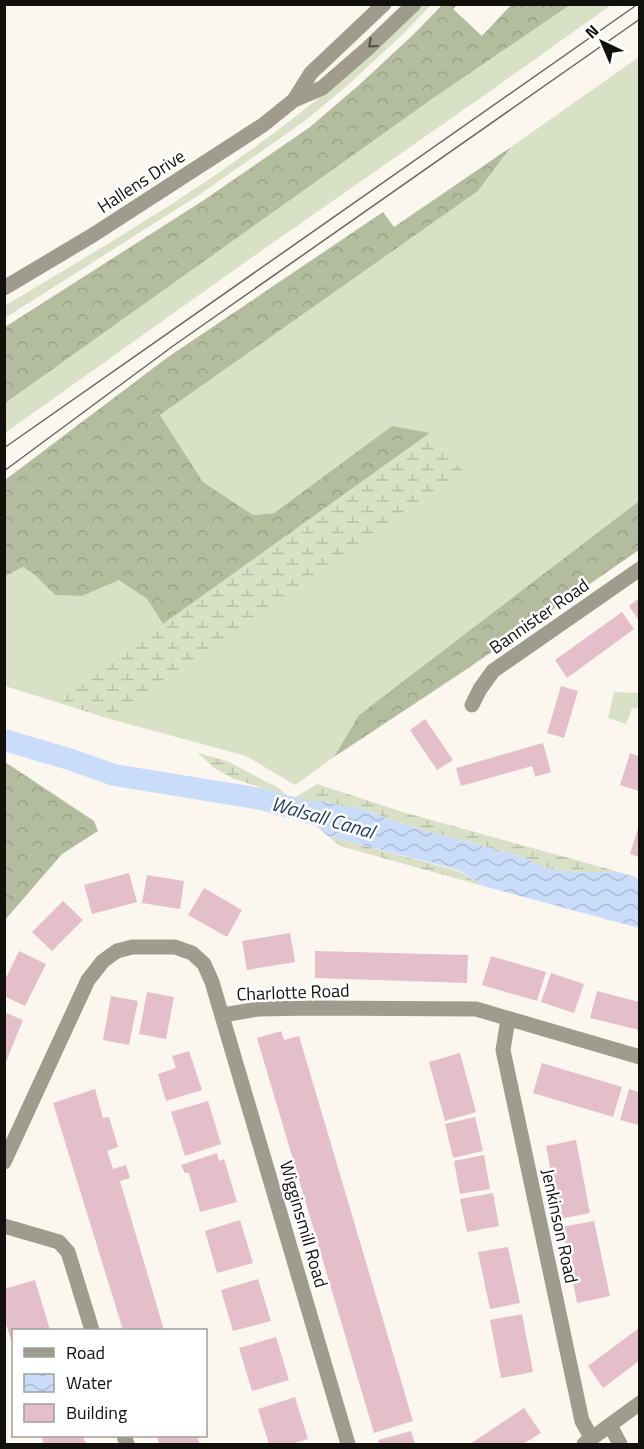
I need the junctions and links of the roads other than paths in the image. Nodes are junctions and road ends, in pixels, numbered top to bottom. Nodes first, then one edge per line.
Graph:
1 (384, 4) edge
2 (414, 4) edge
3 (294, 100) junction
4 (4, 288) edge
5 (639, 569) edge
6 (472, 705) dead end
7 (223, 1015) junction
8 (508, 1019) junction
9 (639, 1057) edge
10 (4, 1162) edge
11 (4, 1226) edge
12 (92, 1329) edge
13 (639, 1403) edge
14 (609, 1425) junction
15 (588, 1442) edge
16 (348, 1444) edge
17 (620, 1444) edge

1 - 3 street, Hallens Drive
2 -> 3 street, Hallens Drive
3 - 4 street, Hallens Drive
5 - 6 street, Bannister Road
7 - 8 street, Charlotte Road
7 - 10 street, Charlotte Road
7 - 16 street, Wigginsmill Road
8 - 9 street, Charlotte Road
8 - 15 street, Jenkinson Road
11 - 12 street
13 - 14 street
14 - 15 street
14 - 17 street

